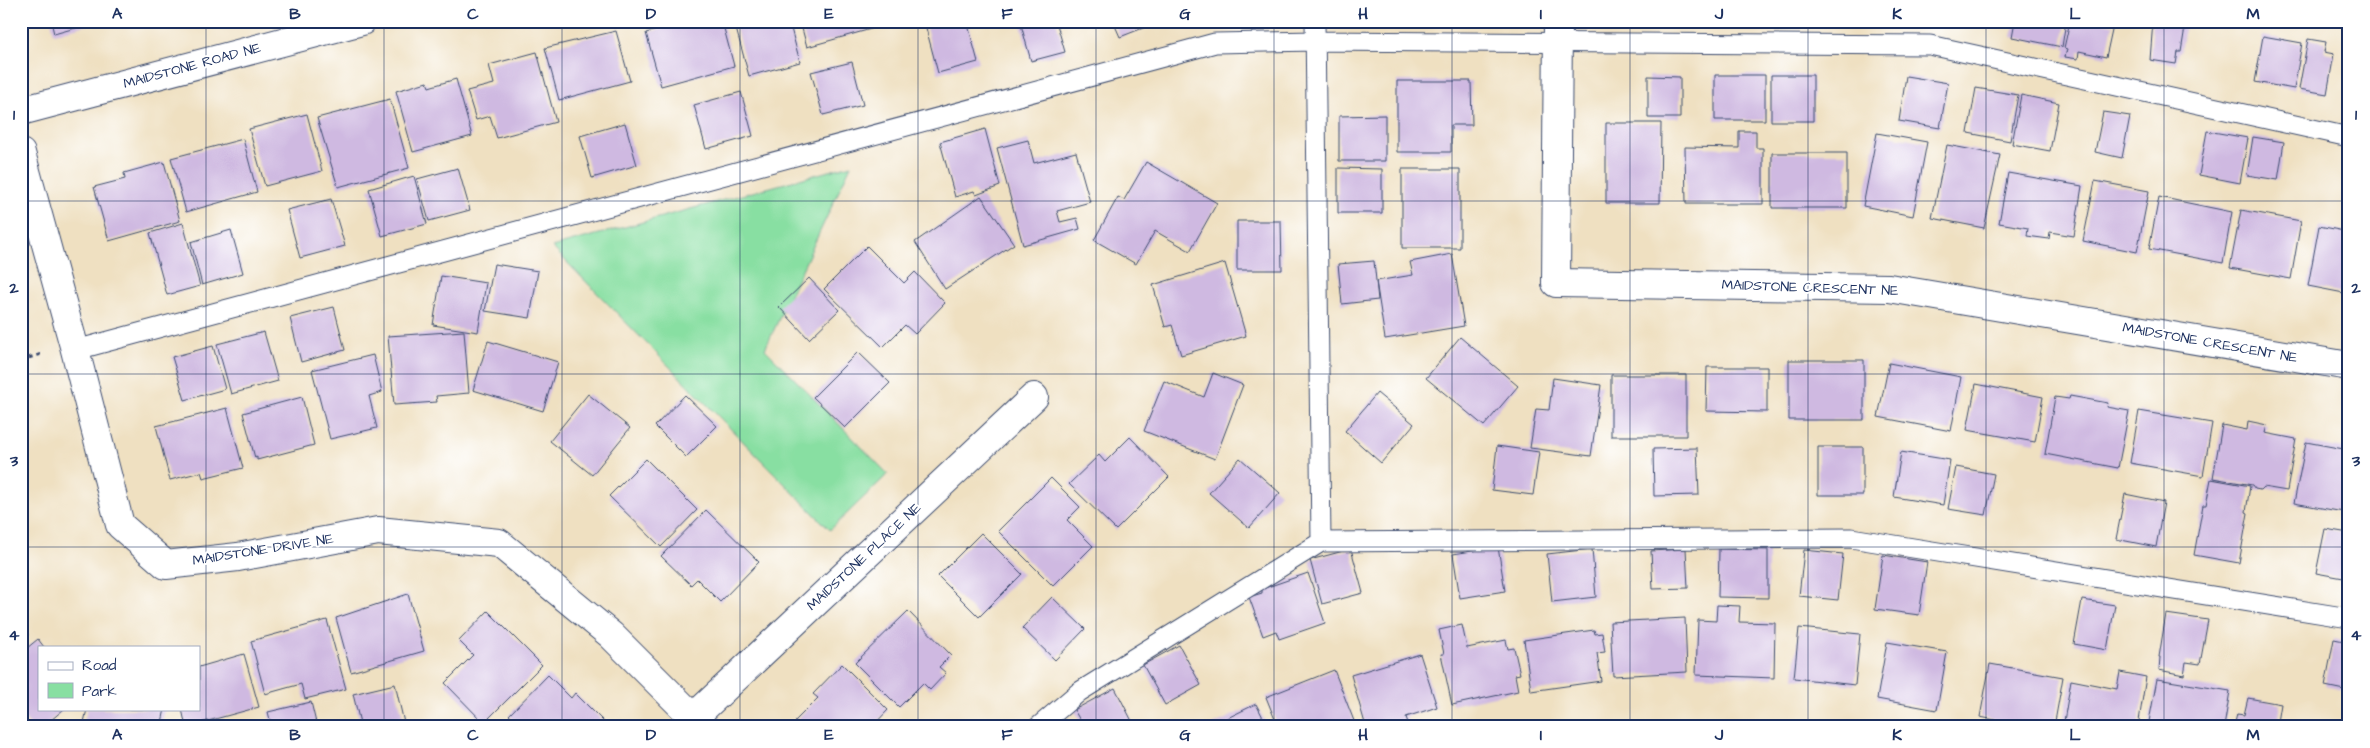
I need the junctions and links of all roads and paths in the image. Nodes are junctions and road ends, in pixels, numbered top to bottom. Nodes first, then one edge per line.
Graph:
1 (362, 21) edge
2 (1315, 21) edge
3 (1558, 32) edge
4 (1315, 41) junction
5 (21, 110) edge
6 (2349, 137) edge
7 (21, 154) edge
8 (76, 350) junction
9 (2349, 366) edge
10 (1034, 397) dead end
11 (1321, 542) junction
12 (2349, 618) edge
13 (698, 722) edge
14 (1038, 727) edge

1 - 5 street, MAIDSTONE ROAD NE
2 - 4 lane
3 - 4 lane
3 - 6 lane
3 - 9 street, MAIDSTONE CRESCENT NE
4 - 8 lane
4 - 11 lane
7 - 8 street, MAIDSTONE DRIVE NE
8 - 13 street, MAIDSTONE DRIVE NE
10 - 13 street, MAIDSTONE PLACE NE
11 - 12 lane
11 - 14 lane

